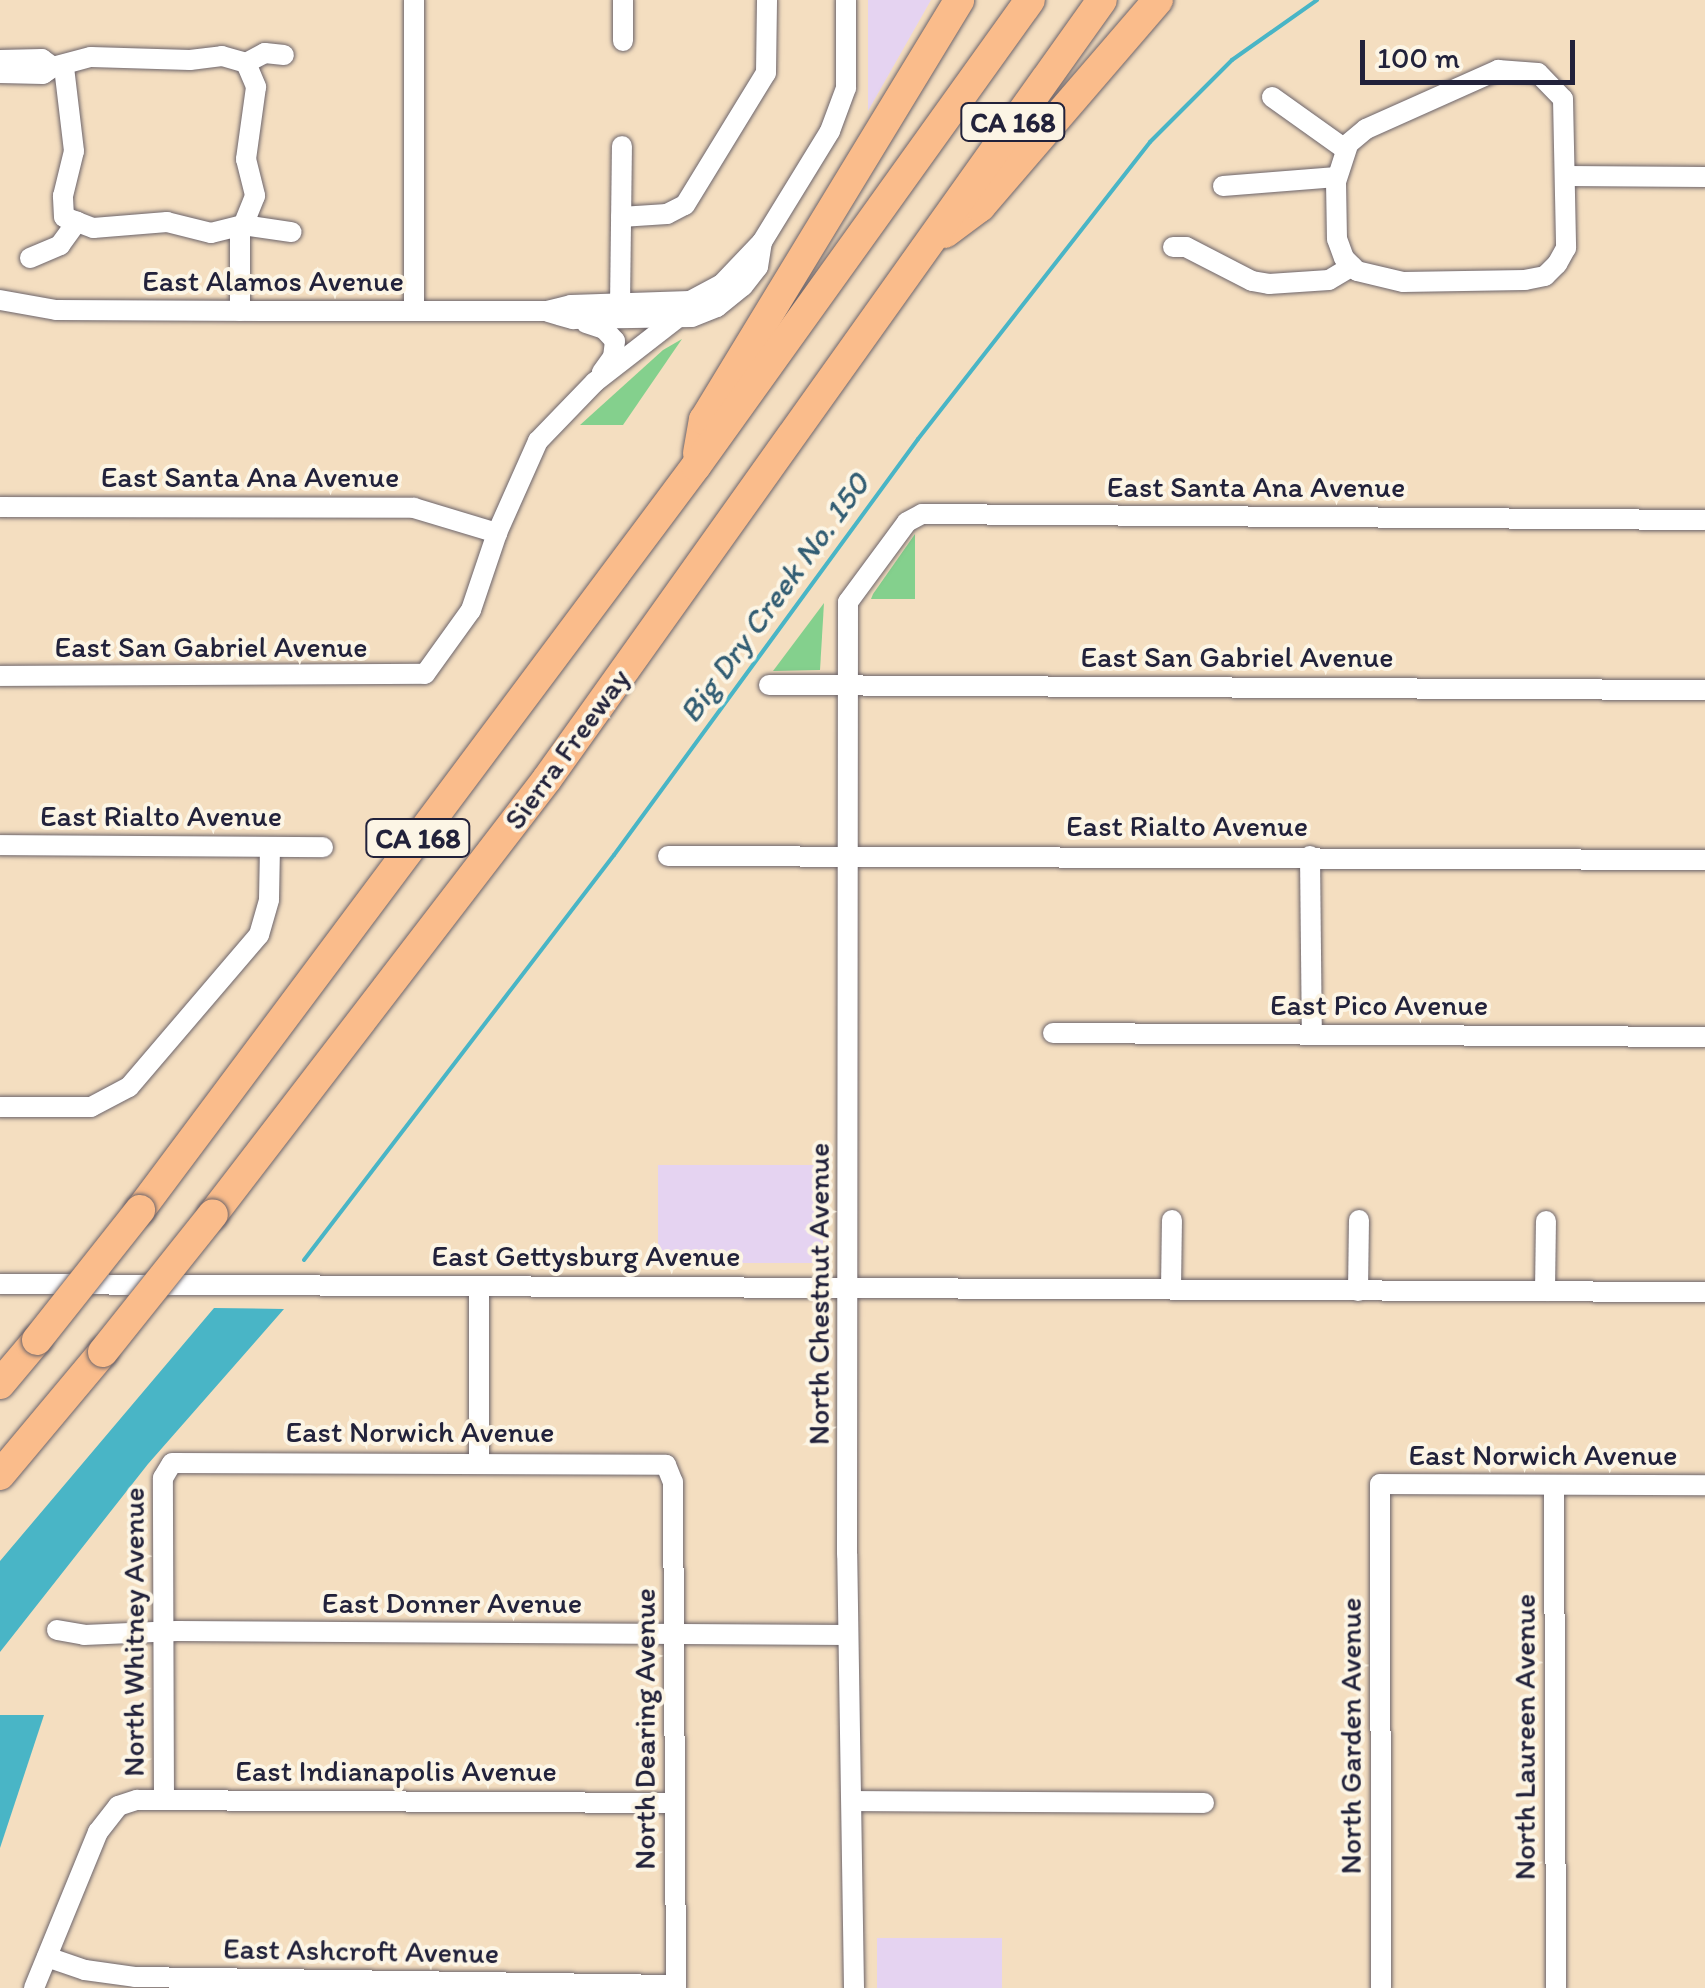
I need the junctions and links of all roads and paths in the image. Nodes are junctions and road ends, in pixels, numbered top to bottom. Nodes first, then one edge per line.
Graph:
1 (414, 0) edge
2 (624, 0) edge
3 (766, 0) edge
4 (846, 0) edge
5 (960, 0) edge
6 (1030, 0) edge
7 (1102, 0) edge
8 (1158, 0) edge
9 (623, 41) dead end
10 (284, 55) dead end
11 (0, 60) edge
12 (246, 63) junction
13 (58, 67) junction
14 (0, 73) edge
15 (1272, 97) dead end
16 (622, 146) dead end
17 (1345, 149) junction
18 (1337, 176) junction
19 (1566, 176) junction
20 (1705, 177) edge
21 (1223, 186) dead end
22 (622, 218) junction
23 (78, 222) junction
24 (235, 227) junction
25 (291, 232) dead end
26 (762, 242) junction
27 (926, 246) junction
28 (1173, 246) dead end
29 (30, 258) dead end
30 (1352, 266) junction
31 (0, 300) edge
32 (620, 306) junction
33 (233, 311) junction
34 (414, 311) junction
35 (546, 312) junction
36 (573, 320) junction
37 (674, 320) junction
38 (595, 382) junction
39 (696, 466) junction
40 (0, 507) edge
41 (1705, 520) edge
42 (496, 534) junction
43 (848, 602) joint
44 (0, 676) edge
45 (847, 685) junction
46 (770, 686) dead end
47 (1705, 690) edge
48 (0, 845) edge
49 (270, 847) junction
50 (322, 847) dead end
51 (668, 856) dead end
52 (848, 856) junction
53 (1310, 856) junction
54 (1705, 860) edge
55 (1053, 1033) dead end
56 (1312, 1034) junction
57 (1705, 1037) edge
58 (0, 1108) edge
59 (1172, 1220) dead end
60 (1359, 1220) dead end
61 (1546, 1222) dead end
62 (0, 1284) edge
63 (479, 1286) junction
64 (848, 1287) junction
65 (1171, 1289) junction
66 (1358, 1290) junction
67 (1545, 1292) junction
68 (1705, 1292) edge
69 (0, 1384) edge
70 (480, 1463) junction
71 (169, 1466) joint
72 (671, 1469) joint
73 (0, 1475) edge
74 (1380, 1484) joint
75 (1705, 1485) edge
76 (1554, 1486) junction
77 (56, 1630) dead end
78 (164, 1633) junction
79 (674, 1634) junction
80 (848, 1635) junction
81 (164, 1800) junction
82 (853, 1801) junction
83 (675, 1803) junction
84 (1204, 1803) dead end
85 (48, 1956) junction
86 (676, 1987) edge
87 (34, 1988) edge
88 (854, 1988) edge
89 (1381, 1988) edge
90 (1556, 1988) edge

1 - 34 street
2 - 9 street
3 - 22 street
4 - 26 street
5 - 39 highway
6 - 39 highway, CA 168
7 - 27 highway, Sierra Freeway / CA 168
8 - 27 highway
10 - 12 street
11 - 13 street
12 - 13 street
12 - 24 street
13 - 14 street
13 - 23 street
15 - 17 street
16 - 22 street
17 - 18 street
17 - 19 street
18 - 21 street
18 - 30 street
19 - 20 street
19 - 30 street
22 - 32 street
23 - 24 street
23 - 29 street
24 - 25 street
24 - 33 street
26 - 32 street
26 - 37 street
27 - 73 highway, Sierra Freeway / CA 168, bridge
28 - 30 street
31 - 33 street, East Alamos Avenue
32 - 35 street
33 - 34 street, East Alamos Avenue
34 - 35 street, East Alamos Avenue
35 - 36 street
36 - 37 street
36 - 38 street
37 - 38 street
38 - 42 street
39 - 69 highway, CA 168, bridge
40 - 42 street, East Santa Ana Avenue
41 - 43 street, East Santa Ana Avenue
42 - 44 street, East San Gabriel Avenue
43 - 45 street, North Chestnut Avenue
45 - 46 street, East San Gabriel Avenue
45 - 47 street, East San Gabriel Avenue
45 - 52 street, North Chestnut Avenue
48 - 49 street, East Rialto Avenue
49 - 50 street, East Rialto Avenue
49 - 58 street
51 - 52 street, East Rialto Avenue
52 - 53 street, East Rialto Avenue
52 - 64 street, North Chestnut Avenue
53 - 54 street, East Rialto Avenue
53 - 56 street
55 - 56 street, East Pico Avenue
56 - 57 street, East Pico Avenue
59 - 65 street
60 - 66 street
61 - 67 street
62 - 63 street, East Gettysburg Avenue
63 - 64 street, East Gettysburg Avenue
63 - 70 street
64 - 65 street, East Gettysburg Avenue
64 - 80 street, North Chestnut Avenue
65 - 66 street, East Gettysburg Avenue
66 - 67 street, East Gettysburg Avenue
67 - 68 street, East Gettysburg Avenue
70 - 71 street, East Norwich Avenue
70 - 72 street, East Norwich Avenue
71 - 78 street, North Whitney Avenue
72 - 79 street, North Dearing Avenue
74 - 76 street, East Norwich Avenue
74 - 89 street, North Garden Avenue
75 - 76 street, East Norwich Avenue
76 - 90 street, North Laureen Avenue
77 - 78 street, East Donner Avenue
78 - 79 street, East Donner Avenue
78 - 81 street, North Whitney Avenue
79 - 80 street, East Donner Avenue
79 - 83 street, North Dearing Avenue
80 - 82 street, North Chestnut Avenue
81 - 83 street, East Indianapolis Avenue
81 - 85 street, East Indianapolis Avenue
82 - 84 street
82 - 88 street, North Chestnut Avenue
83 - 86 street, North Dearing Avenue
85 - 86 street, East Ashcroft Avenue
85 - 87 street

